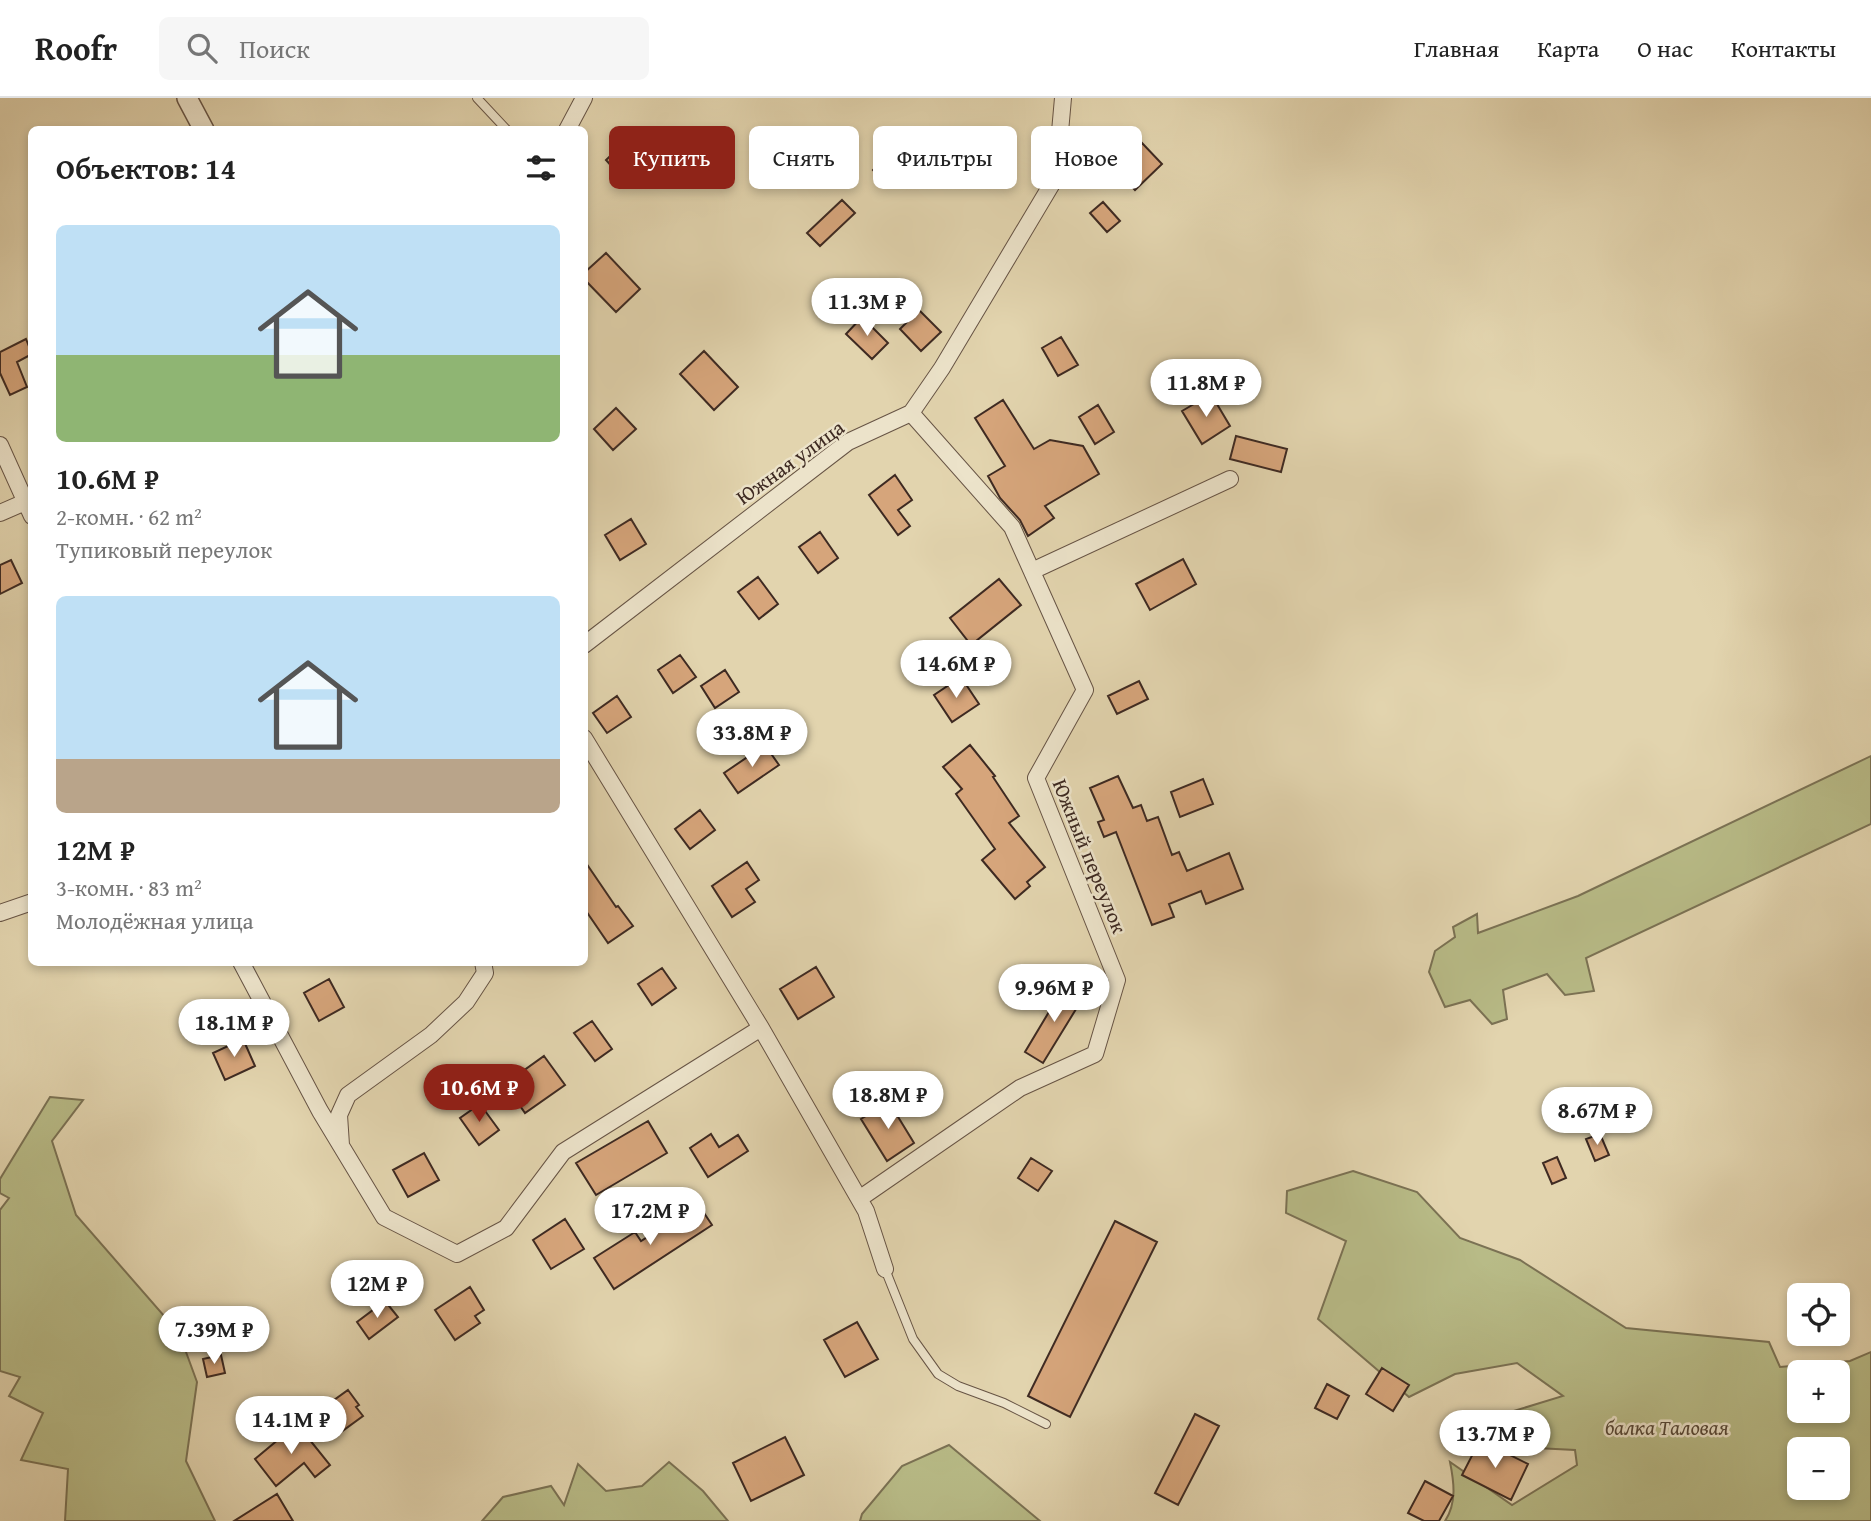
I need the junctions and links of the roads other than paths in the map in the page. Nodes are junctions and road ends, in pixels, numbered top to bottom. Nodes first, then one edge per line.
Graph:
1 (187, 98) edge
2 (477, 98) edge
3 (584, 98) edge
4 (1063, 98) edge
5 (202, 126) edge
6 (503, 126) edge
7 (569, 126) edge
8 (911, 413) junction
9 (0, 445) edge
10 (1230, 479) dead end
11 (28, 504) edge
12 (28, 506) edge
13 (0, 513) edge
14 (1032, 571) junction
15 (588, 642) edge
16 (588, 745) edge
17 (28, 903) edge
18 (0, 913) edge
19 (243, 966) edge
20 (484, 966) edge
21 (761, 1028) junction
22 (341, 1147) junction
23 (859, 1199) junction
24 (884, 1269) joint
25 (1046, 1424) dead end

1 - 5 street
2 - 6 lane
3 - 7 street
4 - 8 street
8 - 14 street, Южный переулок
8 - 15 street, Южная улица
9 - 11 street
10 - 14 street
12 - 13 street
14 - 23 street, Южный переулок
16 - 21 street
17 - 18 street
19 - 22 street
20 - 22 street
21 - 22 street
21 - 23 street
23 - 24 street
24 - 25 lane

